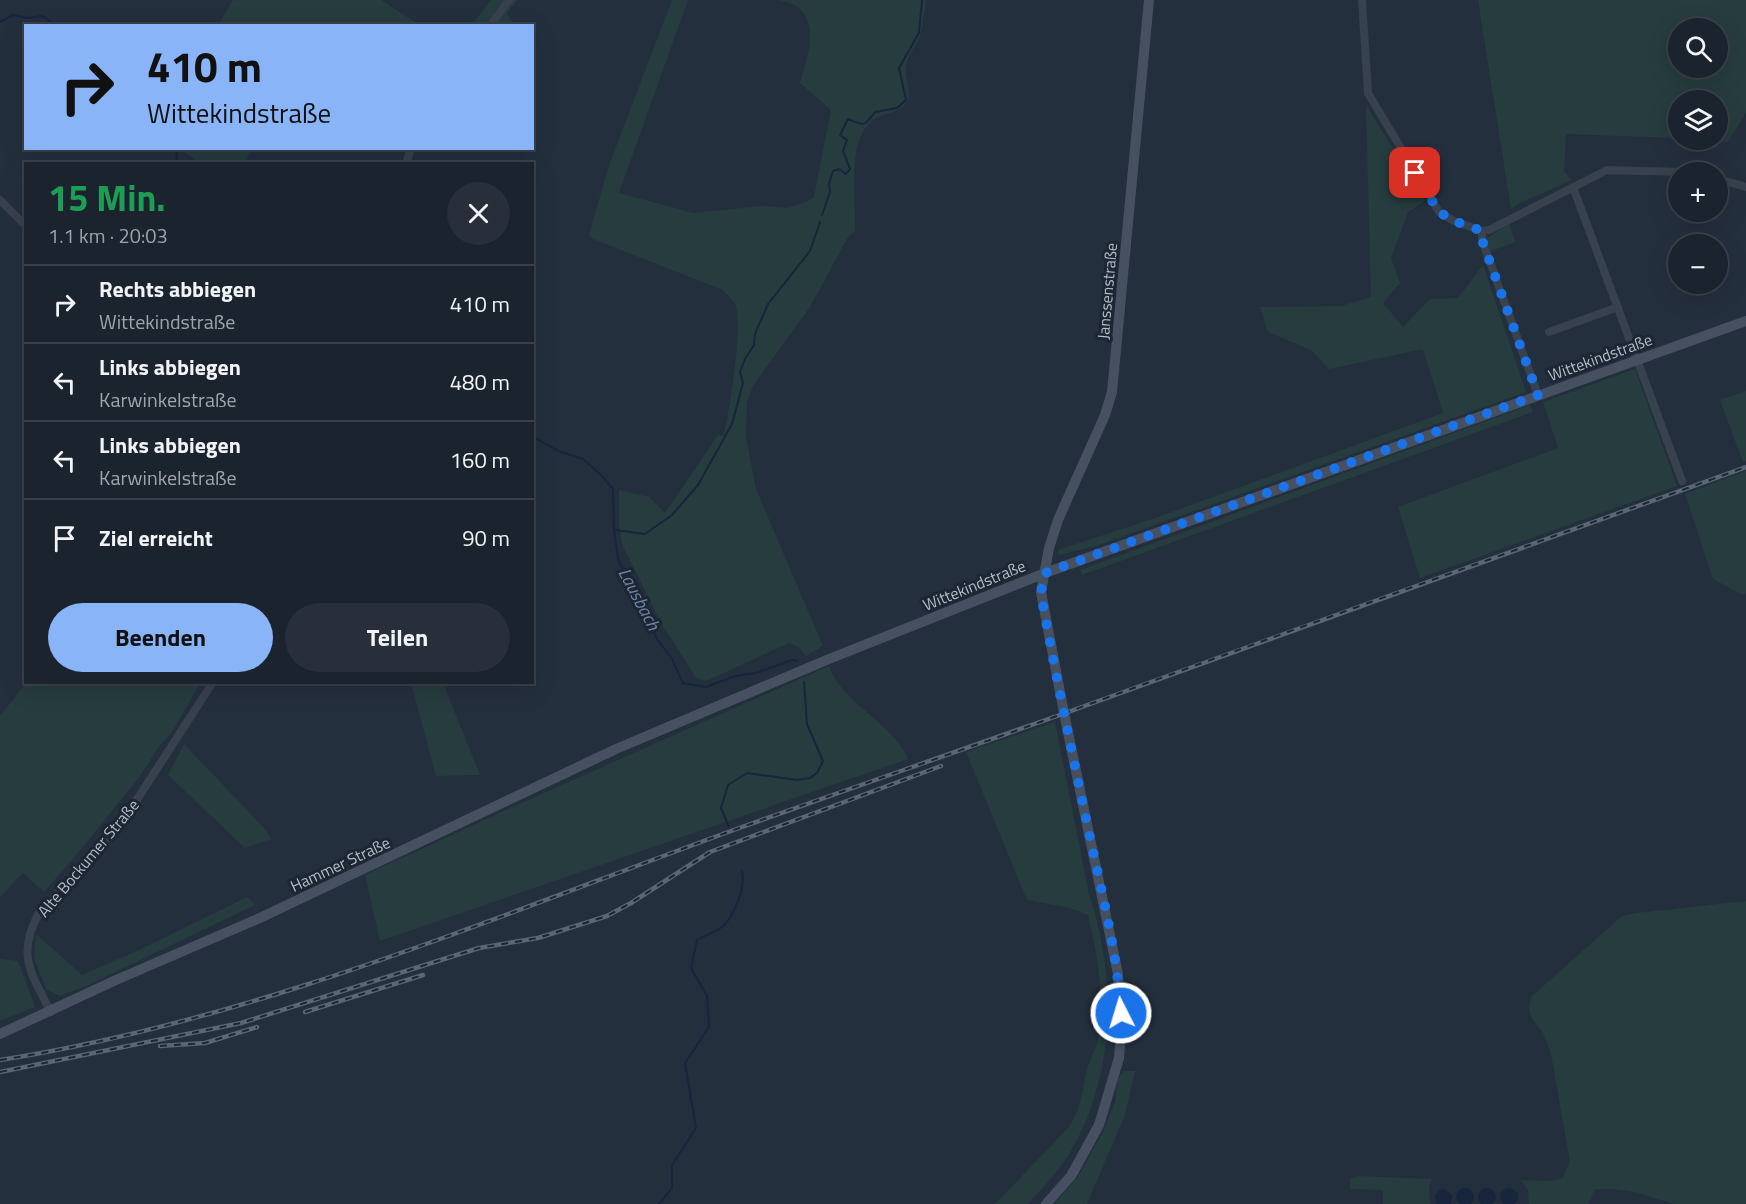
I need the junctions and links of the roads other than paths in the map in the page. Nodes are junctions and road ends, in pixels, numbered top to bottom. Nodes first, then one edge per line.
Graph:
1 (1149, 0) edge
2 (1362, 0) edge
3 (505, 2) edge
4 (491, 24) edge
5 (1668, 172) edge
6 (1728, 182) edge
7 (1574, 187) junction
8 (1746, 188) edge
9 (0, 200) edge
10 (24, 224) edge
11 (1482, 231) junction
12 (1618, 307) junction
13 (1746, 321) edge
14 (1548, 332) dead end
15 (1637, 359) junction
16 (1538, 395) junction
17 (1682, 481) dead end
18 (1045, 573) junction
19 (212, 684) edge
20 (691, 717) joint
21 (51, 1012) junction
22 (0, 1034) edge
23 (1046, 1204) edge

1 - 18 main road, Janssenstraße
2 - 11 street
3 - 4 street
5 - 7 street
6 - 8 street
7 - 11 street
7 - 12 street
9 - 10 street
11 - 16 street
12 - 14 street
12 - 15 street
13 - 15 main road, Wittekindstraße
15 - 16 main road, Wittekindstraße
15 - 17 street
16 - 18 main road, Wittekindstraße
18 - 20 main road, Wittekindstraße
18 - 23 main road, Janssenstraße
19 - 21 street, Alte Bockumer Straße
20 - 21 main road, Hammer Straße
21 - 22 main road, Hammer Straße

